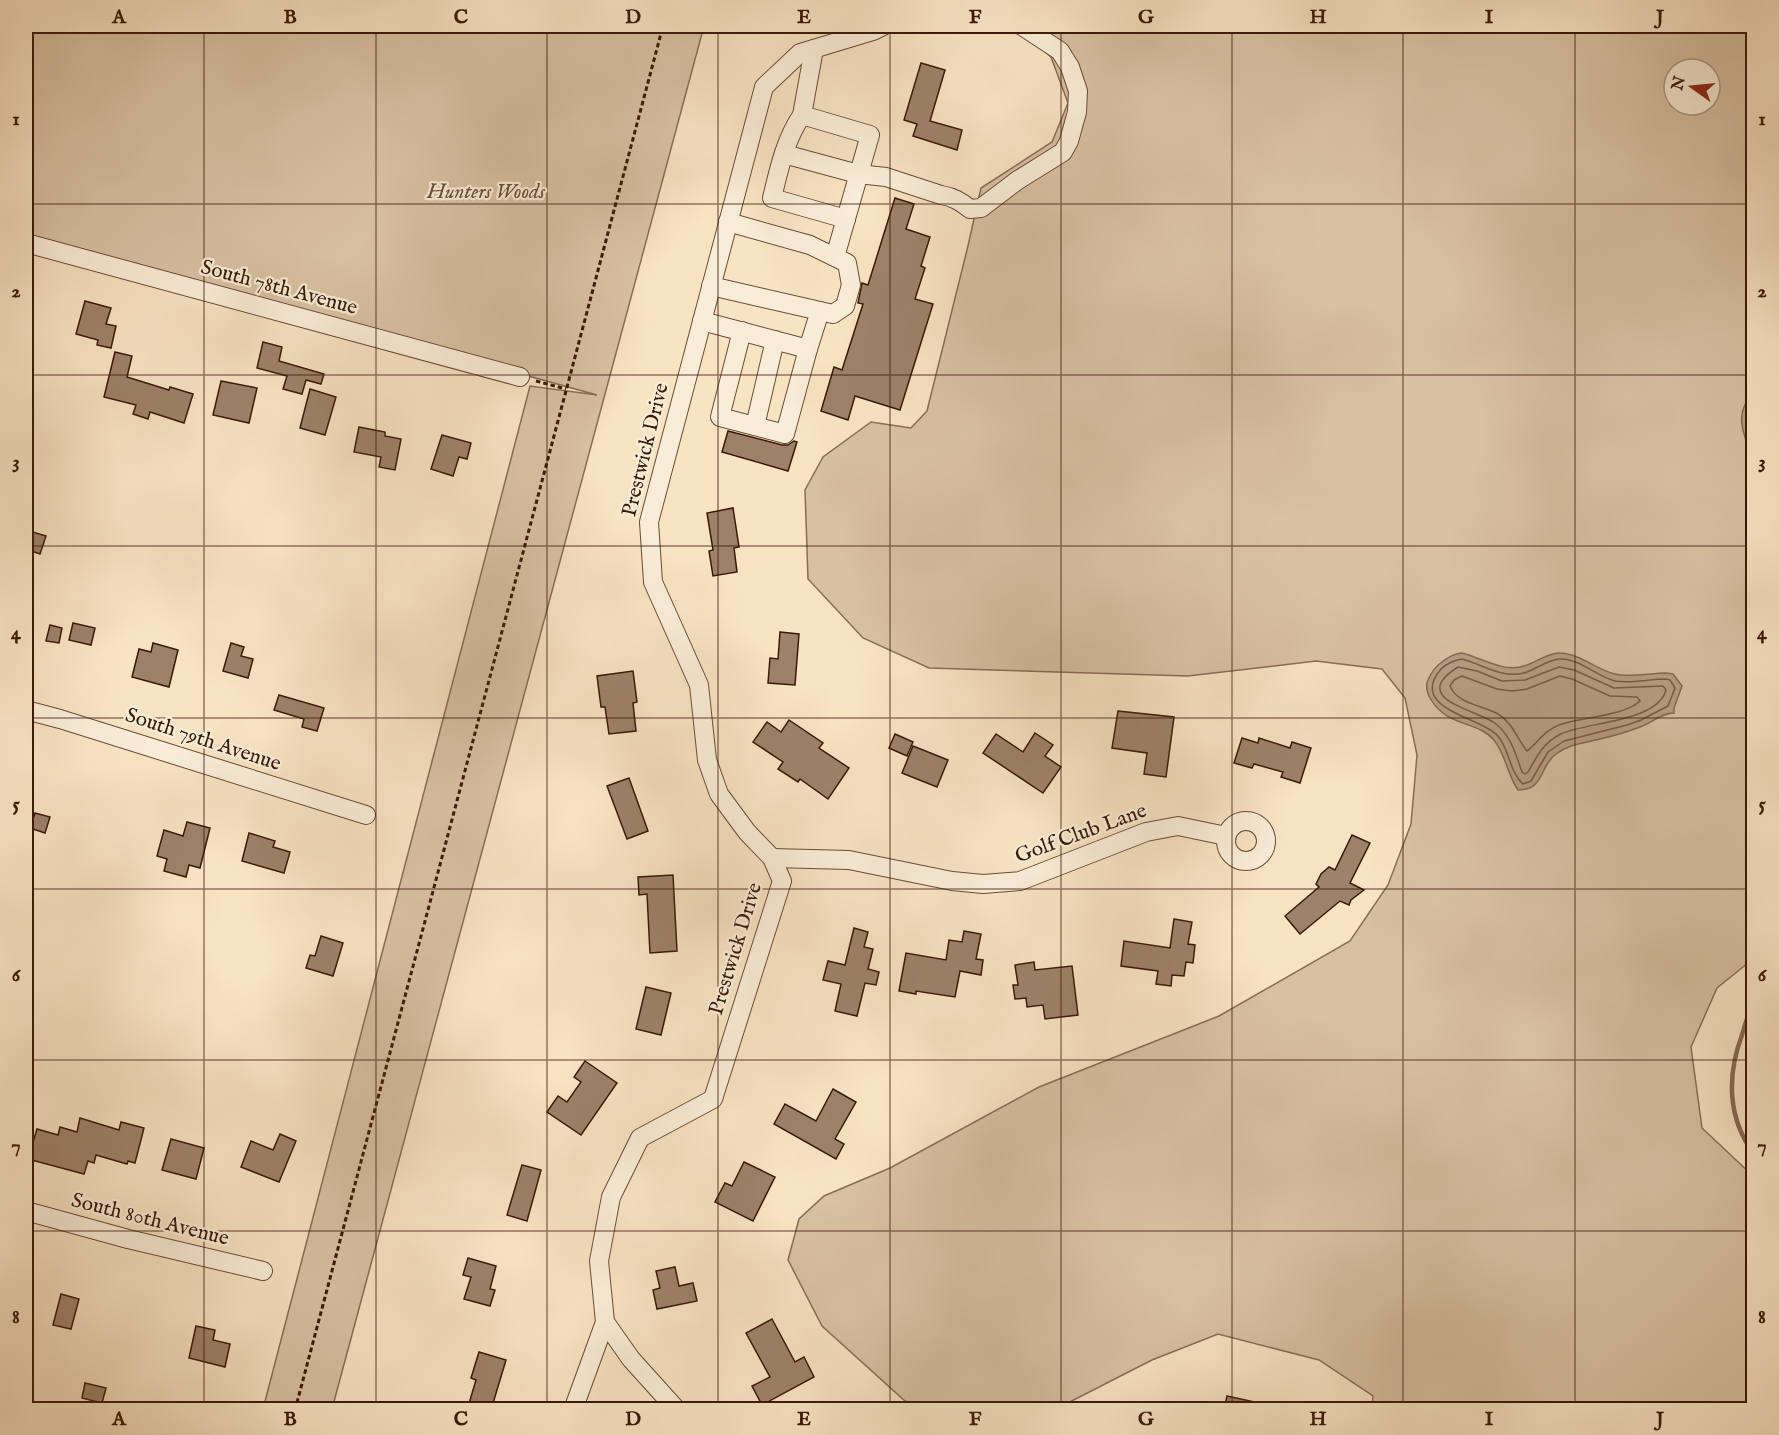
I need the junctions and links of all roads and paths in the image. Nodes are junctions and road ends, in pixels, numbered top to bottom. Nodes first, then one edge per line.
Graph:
1 (663, 26) edge
2 (883, 26) edge
3 (1022, 26) edge
4 (814, 49) junction
5 (801, 115) junction
6 (784, 154) junction
7 (858, 174) junction
8 (846, 219) junction
9 (728, 222) junction
10 (26, 243) edge
11 (834, 257) junction
12 (711, 286) junction
13 (820, 311) junction
14 (702, 321) junction
15 (742, 332) junction
16 (775, 340) junction
17 (808, 349) junction
18 (520, 377) joint
19 (566, 389) junction
20 (755, 426) junction
21 (26, 710) edge
22 (366, 815) dead end
23 (1226, 836) dead end
24 (772, 858) junction
25 (26, 1211) edge
26 (263, 1271) dead end
27 (605, 1322) junction
28 (294, 1410) edge
29 (573, 1410) edge
30 (677, 1410) edge

1 - 19 path
2 - 4 street, Prestwick Drive
3 - 7 street
4 - 5 street
4 - 9 street, Prestwick Drive
5 - 6 street
5 - 7 street
6 - 7 street
6 - 8 street
7 - 8 street
8 - 11 street
9 - 11 street
9 - 12 street, Prestwick Drive
10 - 18 street, South 78th Avenue
11 - 13 street
12 - 13 street
12 - 14 street, Prestwick Drive
13 - 17 street
14 - 15 street
14 - 24 street, Prestwick Drive
15 - 16 street
15 - 20 street
16 - 17 street
16 - 20 street
17 - 20 street
18 - 19 path
19 - 28 path
21 - 22 street, South 79th Avenue
23 - 24 street, Golf Club Lane
24 - 27 street, Prestwick Drive
25 - 26 street, South 80th Avenue
27 - 29 street, Prestwick Drive
27 - 30 street

